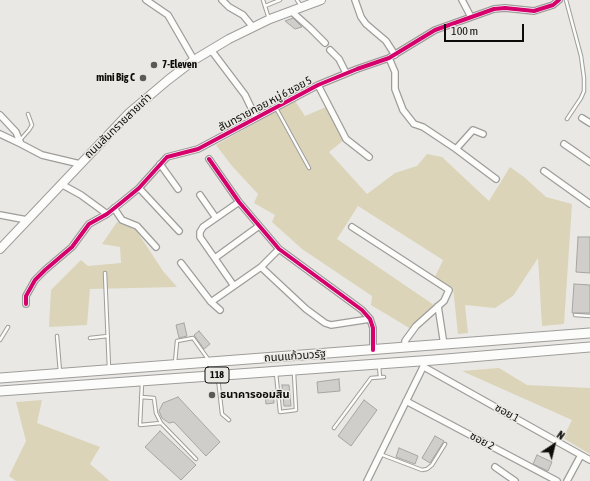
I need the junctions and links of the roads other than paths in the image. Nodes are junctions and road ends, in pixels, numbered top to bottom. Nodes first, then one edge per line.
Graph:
1 (222, 0) edge
2 (263, 0) edge
3 (280, 0) edge
4 (321, 0) edge
5 (355, 0) edge
6 (462, 0) edge
7 (558, 0) edge
8 (566, 0) edge
9 (148, 1) edge
10 (299, 4) edge
11 (265, 6) junction
12 (291, 11) junction
13 (471, 17) junction
14 (270, 19) junction
15 (252, 26) junction
16 (325, 43) dead end
17 (211, 50) junction
18 (330, 50) dead end
19 (395, 55) junction
20 (389, 58) junction
21 (194, 60) junction
22 (346, 73) junction
23 (318, 86) junction
24 (276, 108) junction
25 (28, 114) dead end
26 (0, 115) edge
27 (256, 118) junction
28 (582, 118) dead end
29 (566, 119) dead end
30 (590, 123) edge
31 (0, 134) edge
32 (483, 134) dead end
33 (20, 143) junction
34 (564, 144) dead end
35 (456, 149) junction
36 (369, 157) dead end
37 (209, 159) dead end
38 (590, 162) edge
39 (80, 164) junction
40 (160, 164) junction
41 (309, 168) dead end
42 (544, 171) dead end
43 (496, 179) dead end
44 (61, 184) junction
45 (139, 188) junction
46 (178, 189) dead end
47 (200, 195) dead end
48 (239, 202) junction
49 (590, 204) edge
50 (114, 208) junction
51 (107, 214) junction
52 (0, 215) edge
53 (216, 218) junction
54 (27, 220) junction
55 (259, 226) junction
56 (352, 227) dead end
57 (179, 231) dead end
58 (156, 247) dead end
59 (0, 249) edge
60 (279, 249) junction
61 (215, 258) junction
62 (181, 263) dead end
63 (262, 267) junction
64 (105, 273) dead end
65 (234, 286) junction
66 (211, 302) junction
67 (26, 304) dead end
68 (438, 306) junction
69 (220, 310) dead end
70 (575, 316) dead end
71 (590, 316) edge
72 (370, 319) junction
73 (8, 327) dead end
74 (590, 333) edge
75 (57, 336) dead end
76 (108, 336) junction
77 (90, 338) dead end
78 (0, 340) edge
79 (444, 345) junction
80 (590, 347) edge
81 (405, 348) junction
82 (372, 350) junction
83 (210, 363) junction
84 (379, 364) junction
85 (424, 364) junction
86 (175, 365) junction
87 (109, 370) junction
88 (294, 370) junction
89 (276, 371) junction
90 (60, 374) junction
91 (217, 375) junction
92 (380, 377) junction
93 (384, 377) dead end
94 (0, 378) edge
95 (142, 381) junction
96 (0, 391) edge
97 (141, 397) junction
98 (406, 401) junction
99 (229, 420) dead end
100 (161, 423) junction
101 (334, 428) dead end
102 (445, 444) dead end
103 (379, 454) junction
104 (581, 455) junction
105 (196, 459) dead end
106 (590, 460) edge
107 (495, 467) dead end
108 (367, 481) edge
109 (515, 481) edge
110 (557, 481) edge
111 (567, 481) edge

1 - 15 street
2 - 11 lane
3 - 11 lane
4 - 10 main road, ถนนสันทรายสายเก่า
5 - 19 street
6 - 13 street
7 - 13 street, สันทรายทอย หมู่ 6 ซอย 5
8 - 29 lane
9 - 21 street
10 - 12 main road, ถนนสันทรายสายเก่า
11 - 14 lane
12 - 14 main road, ถนนสันทรายสายเก่า
12 - 16 street
13 - 19 street, สันทรายทอย หมู่ 6 ซอย 5
14 - 15 main road, ถนนสันทรายสายเก่า
15 - 17 main road, ถนนสันทรายสายเก่า
17 - 21 main road, ถนนสันทรายสายเก่า
17 - 27 street
18 - 22 street
19 - 20 street, สันทรายทอย หมู่ 6 ซอย 5
20 - 22 street, สันทรายทอย หมู่ 6 ซอย 5
20 - 35 street
21 - 39 main road, ถนนสันทรายสายเก่า
22 - 23 street, สันทรายทอย หมู่ 6 ซอย 5
23 - 24 street, สันทรายทอย หมู่ 6 ซอย 5
23 - 36 street
24 - 27 street, สันทรายทอย หมู่ 6 ซอย 5
24 - 41 lane
25 - 33 lane
26 - 33 street
27 - 40 street, สันทรายทอย หมู่ 6 ซอย 5
28 - 30 street
31 - 33 street
32 - 35 street
33 - 39 street
34 - 38 street
35 - 43 street
37 - 48 street
39 - 44 main road, ถนนสันทรายสายเก่า
40 - 45 street, สันทรายทอย หมู่ 6 ซอย 5
40 - 46 street
42 - 49 street
44 - 51 street
44 - 54 main road, ถนนสันทรายสายเก่า
45 - 50 street, สันทรายทอย หมู่ 6 ซอย 5
45 - 57 street
47 - 53 street
48 - 53 street
48 - 55 street
50 - 51 street, สันทรายทอย หมู่ 6 ซอย 5
50 - 58 street
51 - 67 street, สันทรายทอย หมู่ 6 ซอย 5
52 - 54 street
53 - 61 street
54 - 59 main road, ถนนสันทรายสายเก่า
55 - 60 street
55 - 61 street
56 - 68 street
60 - 63 street
60 - 72 street
61 - 65 street
62 - 66 street
63 - 65 street
63 - 72 street
64 - 76 lane
65 - 66 street
66 - 69 street
68 - 79 street
68 - 81 street
70 - 71 lane
72 - 82 street
73 - 78 lane
74 - 79 main road, ถนนแก้วนวรัฐ / 118
75 - 90 lane
76 - 77 lane
76 - 87 lane
79 - 81 main road, ถนนแก้วนวรัฐ / 118
80 - 85 main road, ถนนแก้วนวรัฐ / 118
81 - 82 main road, ถนนแก้วนวรัฐ / 118
82 - 83 main road, ถนนแก้วนวรัฐ / 118
83 - 86 main road, ถนนแก้วนวรัฐ / 118
83 - 86 lane
84 - 85 main road, ถนนแก้วนวรัฐ / 118
84 - 88 main road, ถนนแก้วนวรัฐ / 118
84 - 92 lane
85 - 98 street
85 - 104 street, ซอย 1
86 - 87 main road, ถนนแก้วนวรัฐ / 118
87 - 90 main road, ถนนแก้วนวรัฐ / 118
88 - 89 main road, ถนนแก้วนวรัฐ / 118
88 - 89 lane
89 - 91 main road, ถนนแก้วนวรัฐ / 118
90 - 94 main road, ถนนแก้วนวรัฐ / 118
91 - 95 main road, ถนนแก้วนวรัฐ / 118
91 - 99 lane
92 - 93 lane
92 - 101 lane
95 - 96 main road, ถนนแก้วนวรัฐ / 118
95 - 97 lane
97 - 100 lane
97 - 100 lane
98 - 103 street
98 - 110 street, ซอย 2
100 - 105 lane
102 - 103 lane
103 - 108 street
104 - 106 street, ซอย 1
104 - 111 street
107 - 109 street

